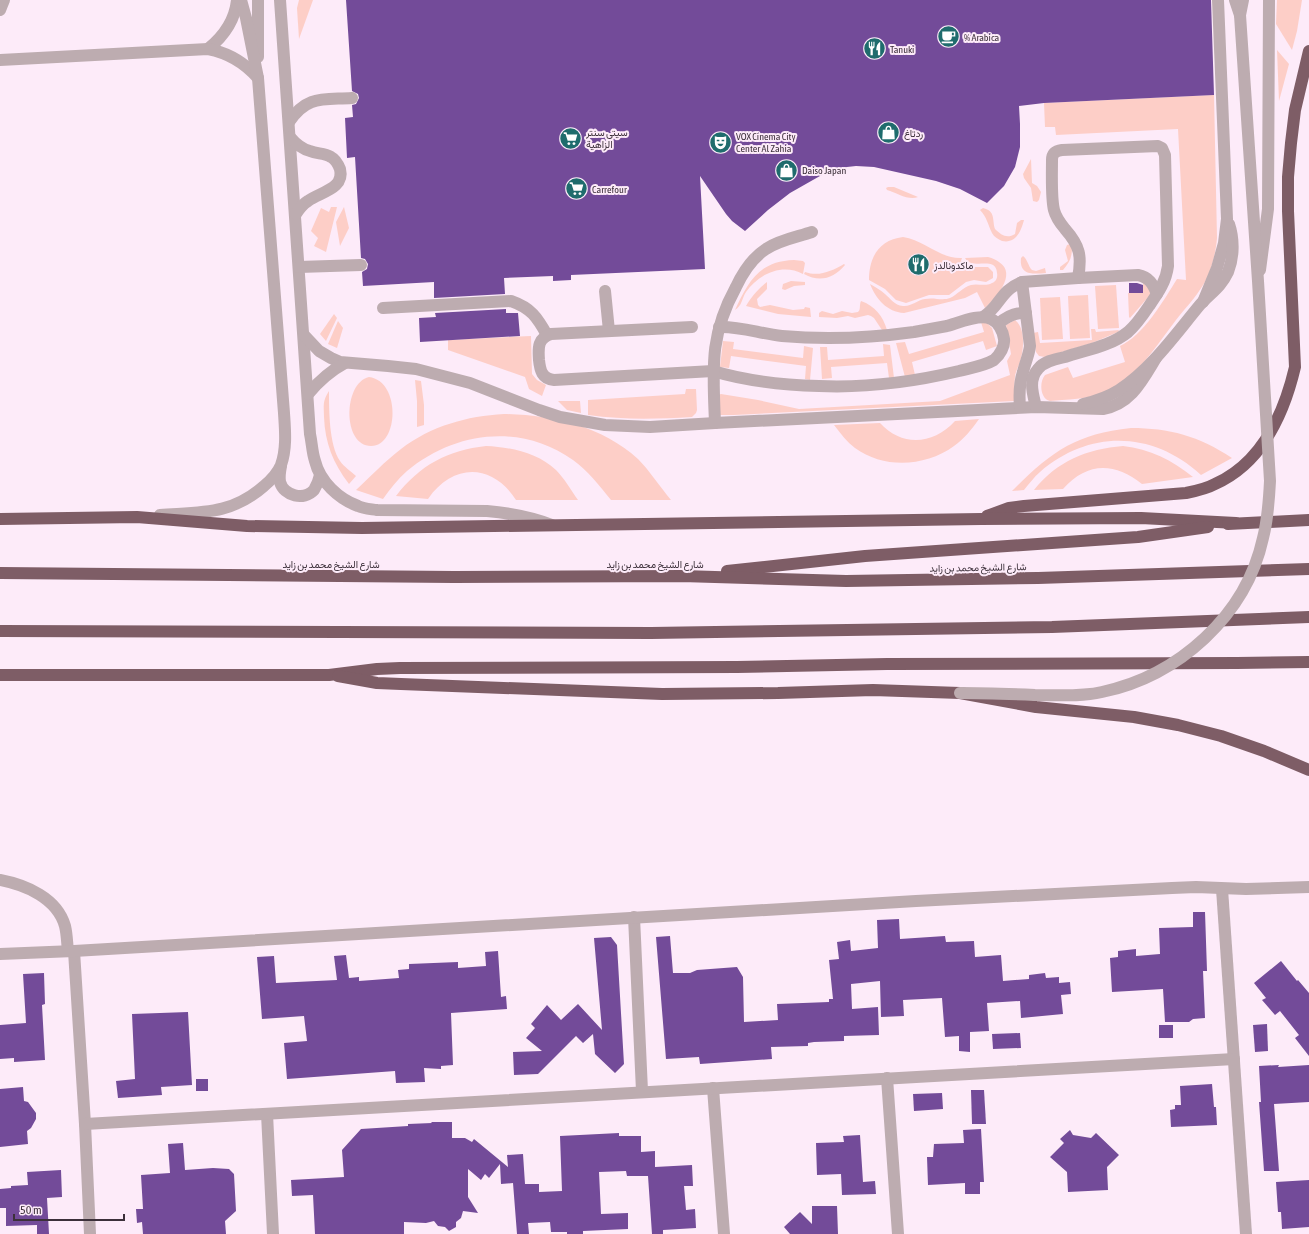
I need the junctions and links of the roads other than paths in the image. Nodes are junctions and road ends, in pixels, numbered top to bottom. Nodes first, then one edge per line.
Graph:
1 (4, 0) edge
2 (237, 0) edge
3 (241, 0) edge
4 (258, 0) edge
5 (280, 0) edge
6 (1218, 0) edge
7 (1235, 0) edge
8 (1243, 0) edge
9 (1269, 0) edge
10 (0, 10) edge
11 (1240, 15) junction
12 (208, 49) junction
13 (1309, 51) edge
14 (0, 60) edge
15 (258, 78) junction
16 (352, 98) dead end
17 (289, 122) junction
18 (290, 137) junction
19 (296, 214) junction
20 (812, 232) dead end
21 (361, 265) dead end
22 (299, 268) junction
23 (1078, 278) junction
24 (1258, 281) junction
25 (1022, 282) junction
26 (605, 291) dead end
27 (1157, 294) junction
28 (383, 308) dead end
29 (1026, 313) junction
30 (983, 317) junction
31 (998, 324) junction
32 (692, 327) dead end
33 (719, 327) junction
34 (608, 331) junction
35 (547, 335) junction
36 (304, 336) junction
37 (1029, 354) junction
38 (345, 363) junction
39 (1043, 365) junction
40 (713, 371) junction
41 (308, 394) junction
42 (1020, 407) junction
43 (1036, 407) junction
44 (715, 423) junction
45 (281, 466) junction
46 (320, 475) junction
47 (138, 517) junction
48 (0, 519) edge
49 (981, 519) junction
50 (1309, 520) edge
51 (1236, 523) junction
52 (553, 525) junction
53 (1309, 569) edge
54 (0, 573) edge
55 (682, 576) junction
56 (1309, 617) edge
57 (0, 631) edge
58 (1309, 662) edge
59 (0, 675) edge
60 (329, 675) junction
61 (960, 693) junction
62 (1309, 770) edge
63 (0, 880) edge
64 (1309, 887) edge
65 (1222, 889) junction
66 (634, 918) junction
67 (71, 951) junction
68 (0, 954) edge
69 (1234, 1059) junction
70 (887, 1078) junction
71 (714, 1088) junction
72 (642, 1092) junction
73 (267, 1114) junction
74 (85, 1124) junction
75 (90, 1234) edge
76 (273, 1234) edge
77 (724, 1234) edge
78 (898, 1234) edge
79 (1246, 1234) edge

1 - 10 street
2 - 12 street
3 - 15 street
4 - 15 street
5 - 17 street
6 - 43 street
7 - 11 street
8 - 11 street, bridge
9 - 24 street, bridge
11 - 24 street, bridge
12 - 14 street
12 - 15 street
13 - 49 highway
15 - 45 street
16 - 17 street
17 - 18 street
18 - 19 street
18 - 19 street
19 - 22 street
20 - 33 street
21 - 22 street
22 - 36 street
23 - 25 street
23 - 27 street
23 - 27 street
24 - 61 street, bridge
25 - 29 street
25 - 30 street
26 - 34 street
27 - 39 street
28 - 35 street
29 - 31 street
29 - 37 street
30 - 31 street
30 - 33 street
31 - 40 street
32 - 34 street
33 - 40 street
34 - 35 street
35 - 40 street
36 - 38 street
36 - 41 street
37 - 39 street
37 - 42 street
38 - 41 street
38 - 44 street
39 - 43 street
40 - 44 street
41 - 46 street
42 - 43 street
42 - 44 street
45 - 46 street
45 - 47 street
46 - 52 street
47 - 48 highway
47 - 52 highway
49 - 51 highway
49 - 52 highway
50 - 51 highway
51 - 55 highway
53 - 55 highway, شارع الشيخ محمد بن زايد
54 - 55 highway, شارع الشيخ محمد بن زايد
56 - 57 highway
58 - 60 highway
59 - 60 highway
60 - 61 highway
61 - 62 highway
63 - 67 street
64 - 65 street
65 - 66 street
65 - 69 street
66 - 67 street
66 - 72 street
67 - 68 street
67 - 74 street
69 - 70 street
69 - 79 street
70 - 71 street
70 - 78 street
71 - 72 street
71 - 77 street
72 - 73 street
73 - 74 street
73 - 76 street
74 - 75 street

